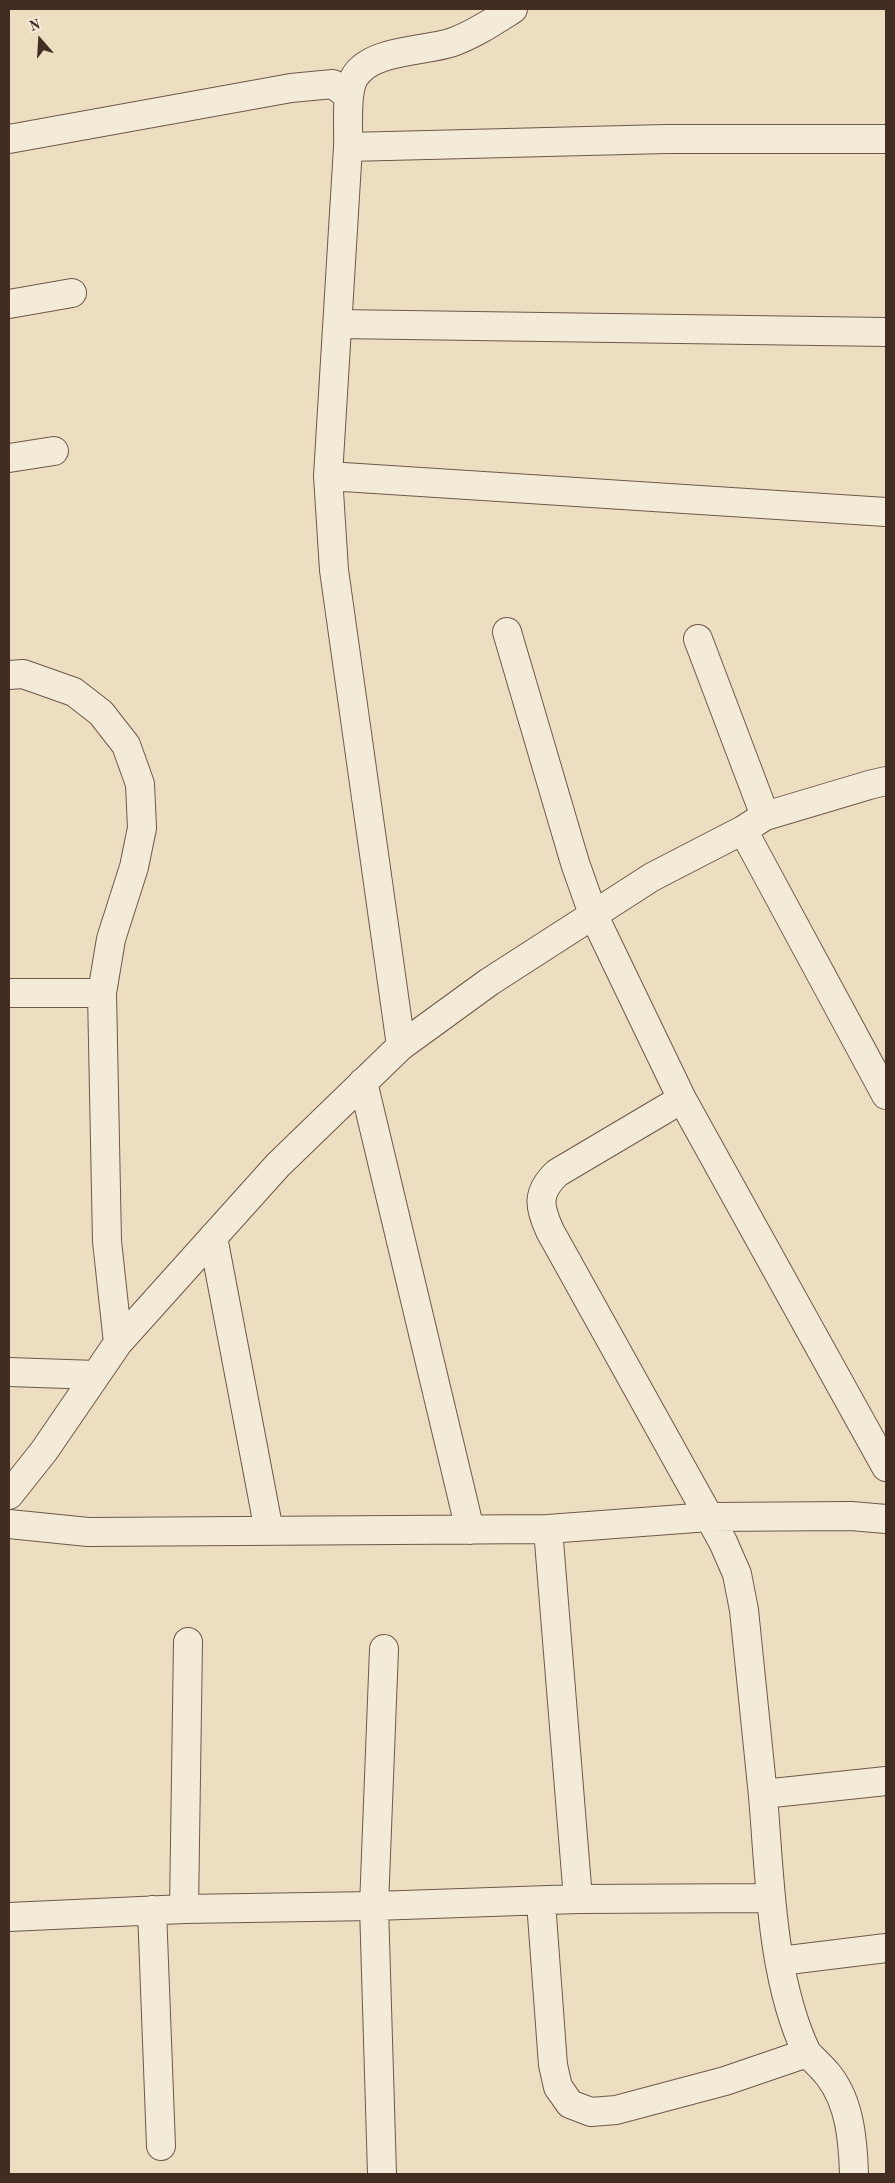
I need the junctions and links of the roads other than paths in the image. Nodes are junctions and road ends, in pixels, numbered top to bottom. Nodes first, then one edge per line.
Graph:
1 (514, 9) edge
2 (349, 96) junction
3 (9, 139) edge
4 (886, 139) edge
5 (348, 147) junction
6 (72, 293) dead end
7 (9, 304) edge
8 (338, 324) junction
9 (886, 332) edge
10 (54, 451) dead end
11 (9, 458) edge
12 (328, 476) junction
13 (886, 512) edge
14 (507, 632) dead end
15 (698, 639) dead end
16 (9, 674) edge
17 (886, 781) edge
18 (754, 823) junction
19 (593, 914) junction
20 (9, 993) edge
21 (102, 993) junction
22 (401, 1046) junction
23 (363, 1082) junction
24 (886, 1095) edge
25 (682, 1099) junction
26 (213, 1237) junction
27 (118, 1343) junction
28 (9, 1372) edge
29 (96, 1375) junction
30 (886, 1467) edge
31 (9, 1495) edge
32 (709, 1517) junction
33 (886, 1519) edge
34 (9, 1524) edge
35 (548, 1529) junction
36 (470, 1530) junction
37 (269, 1531) junction
38 (188, 1642) dead end
39 (384, 1649) dead end
40 (886, 1781) edge
41 (762, 1794) junction
42 (771, 1898) junction
43 (578, 1899) junction
44 (541, 1902) junction
45 (374, 1906) junction
46 (184, 1909) junction
47 (152, 1910) junction
48 (9, 1916) edge
49 (886, 1948) edge
50 (780, 1961) junction
51 (807, 2053) junction
52 (162, 2146) dead end
53 (382, 2174) edge
54 (854, 2174) edge

1 - 2 street
2 - 3 street
2 - 5 street
4 - 5 street
5 - 8 street
6 - 7 street
8 - 9 street
8 - 12 street
10 - 11 street
12 - 13 street
12 - 22 street
14 - 19 street
15 - 18 street
16 - 21 street
17 - 18 street
18 - 19 street
18 - 24 street
19 - 22 street
19 - 25 street
20 - 21 street
21 - 27 street
22 - 23 street
23 - 26 street
23 - 36 street
25 - 30 street
25 - 32 street
26 - 27 street
26 - 37 street
27 - 29 street
28 - 29 street
29 - 31 street
32 - 33 street
32 - 35 street
32 - 41 street
34 - 37 street
35 - 36 street
35 - 43 street
36 - 37 street
38 - 46 street
39 - 45 street
40 - 41 street
41 - 42 street
42 - 43 street
42 - 50 street
43 - 44 street
44 - 45 street
44 - 51 street
45 - 46 street
45 - 53 street
46 - 47 street
47 - 48 street
47 - 52 street
49 - 50 street
50 - 51 street
51 - 54 street

